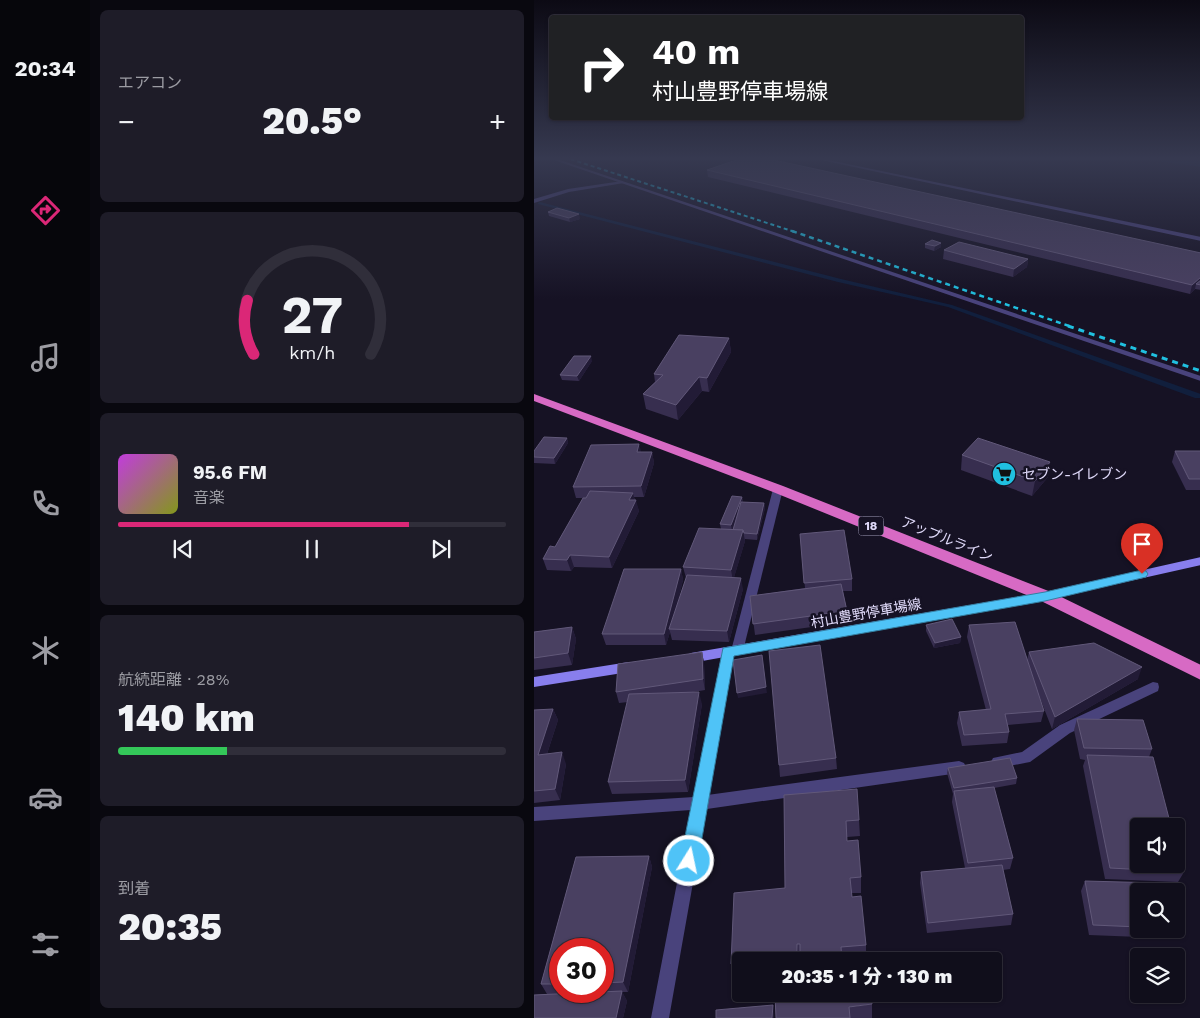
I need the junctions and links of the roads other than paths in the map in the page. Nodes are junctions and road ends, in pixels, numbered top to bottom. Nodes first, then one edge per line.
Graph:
1 (688, 205) edge
2 (1036, 205) edge
3 (1200, 239) edge
4 (1200, 379) edge
5 (534, 397) edge
6 (778, 489) junction
7 (1200, 561) edge
8 (1045, 596) junction
9 (732, 651) junction
10 (679, 659) edge
11 (640, 665) edge
12 (1200, 673) edge
13 (534, 682) edge
14 (1153, 687) dead end
15 (700, 802) junction
16 (534, 814) edge
17 (660, 1018) edge

1 - 4 street
2 - 3 street
5 - 6 highway, アップルライン / 18
6 - 8 highway, アップルライン / 18
6 - 9 street
7 - 8 main road, 村山豊野停車場線
8 - 9 main road, 村山豊野停車場線
8 - 12 highway, アップルライン / 18
9 - 10 main road, 村山豊野停車場線
9 - 15 street
11 - 13 main road
14 - 15 street
15 - 16 street
15 - 17 street

